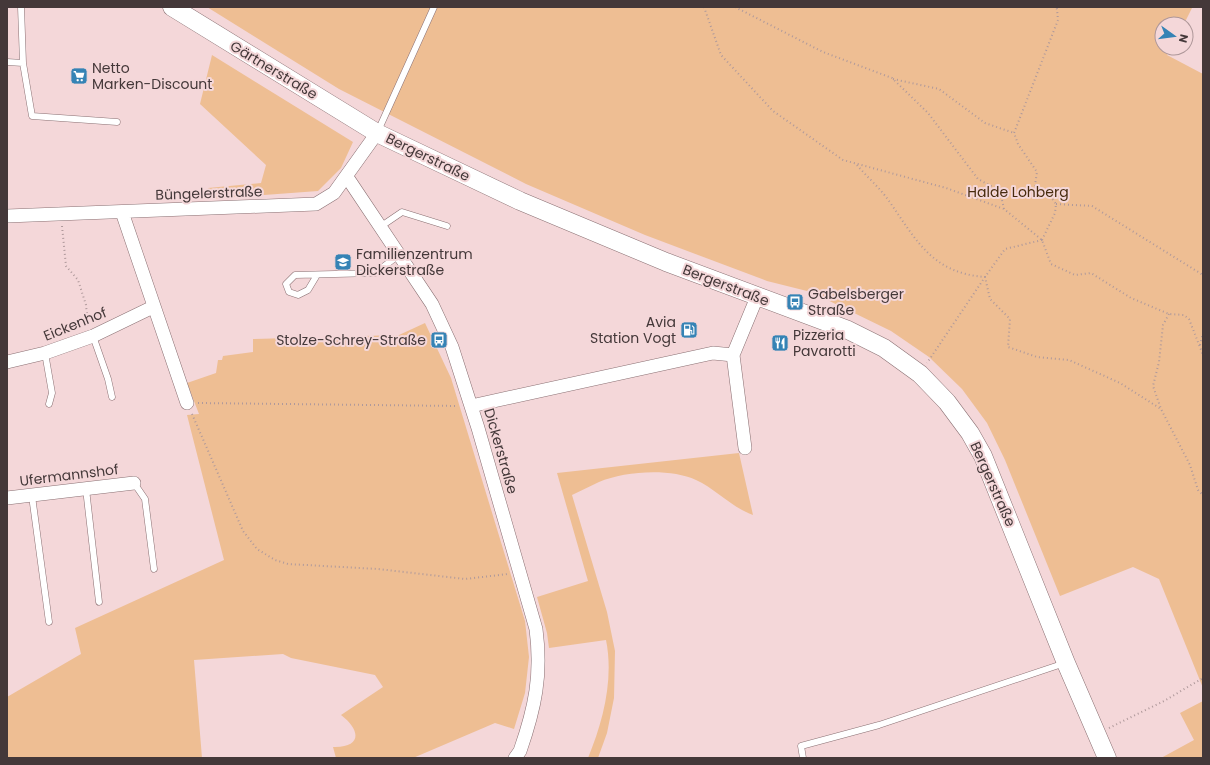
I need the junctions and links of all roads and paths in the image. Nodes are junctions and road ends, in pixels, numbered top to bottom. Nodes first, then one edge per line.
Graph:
1 (21, 7) edge
2 (172, 7) edge
3 (434, 7) edge
4 (704, 7) edge
5 (735, 7) edge
6 (1055, 7) edge
7 (1058, 7) edge
8 (1058, 20) junction
9 (7, 62) edge
10 (23, 63) junction
11 (892, 78) junction
12 (117, 122) dead end
13 (1014, 132) junction
14 (377, 133) junction
15 (856, 164) junction
16 (347, 177) junction
17 (1056, 204) junction
18 (1004, 209) junction
19 (122, 212) junction
20 (61, 215) junction
21 (7, 216) edge
22 (448, 226) dead end
23 (380, 227) junction
24 (1042, 240) junction
25 (399, 255) junction
26 (318, 275) junction
27 (1203, 275) edge
28 (985, 277) junction
29 (757, 297) junction
30 (152, 306) junction
31 (1169, 314) junction
32 (1203, 333) edge
33 (91, 337) junction
34 (1199, 346) junction
35 (45, 353) junction
36 (733, 355) junction
37 (1203, 356) edge
38 (7, 362) edge
39 (920, 374) junction
40 (112, 397) dead end
41 (187, 403) junction
42 (49, 404) dead end
43 (471, 406) junction
44 (1161, 409) junction
45 (745, 448) dead end
46 (134, 483) joint
47 (86, 489) junction
48 (1203, 495) edge
49 (32, 496) junction
50 (7, 498) edge
51 (154, 569) dead end
52 (519, 573) junction
53 (99, 602) dead end
54 (49, 622) dead end
55 (1066, 663) junction
56 (1203, 678) edge
57 (1098, 734) junction
58 (515, 758) edge
59 (803, 758) edge
60 (1107, 758) edge

1 - 10 lane
2 - 14 main road, Gärtnerstraße
3 - 14 lane
4 - 15 path
5 - 11 path
6 - 8 path
7 - 8 path
8 - 13 path
9 - 10 lane
10 - 12 lane
11 - 13 path
11 - 18 path
13 - 17 path
14 - 16 street, Büngelerstraße
14 - 29 main road, Bergerstraße
15 - 18 path
15 - 28 path
16 - 19 street, Büngelerstraße
16 - 23 street, Dickerstraße
17 - 24 path
17 - 27 path
18 - 24 path
19 - 20 street, Büngelerstraße
19 - 30 street
20 - 21 street, Büngelerstraße
20 - 33 path
22 - 23 lane
23 - 25 street, Dickerstraße
24 - 28 path
24 - 31 path
25 - 26 lane
25 - 43 street, Dickerstraße
26 - 26 lane
28 - 39 path
28 - 44 path
29 - 36 street
29 - 39 main road, Bergerstraße
30 - 33 street, Eickenhof
30 - 41 street
31 - 34 path
31 - 44 path
32 - 34 path
33 - 35 street, Eickenhof
33 - 40 lane
34 - 37 path
35 - 38 street, Eickenhof
35 - 42 lane
36 - 43 street
36 - 45 street
39 - 55 main road, Bergerstraße
41 - 43 path
41 - 52 path
43 - 52 street, Dickerstraße
44 - 48 path
46 - 47 street, Ufermannshof
46 - 51 lane
47 - 49 street, Ufermannshof
47 - 53 lane
49 - 50 street, Ufermannshof
49 - 54 lane
52 - 58 street, Dickerstraße
55 - 57 main road, Bergerstraße
55 - 59 lane
56 - 57 path
57 - 60 main road, Bergerstraße

